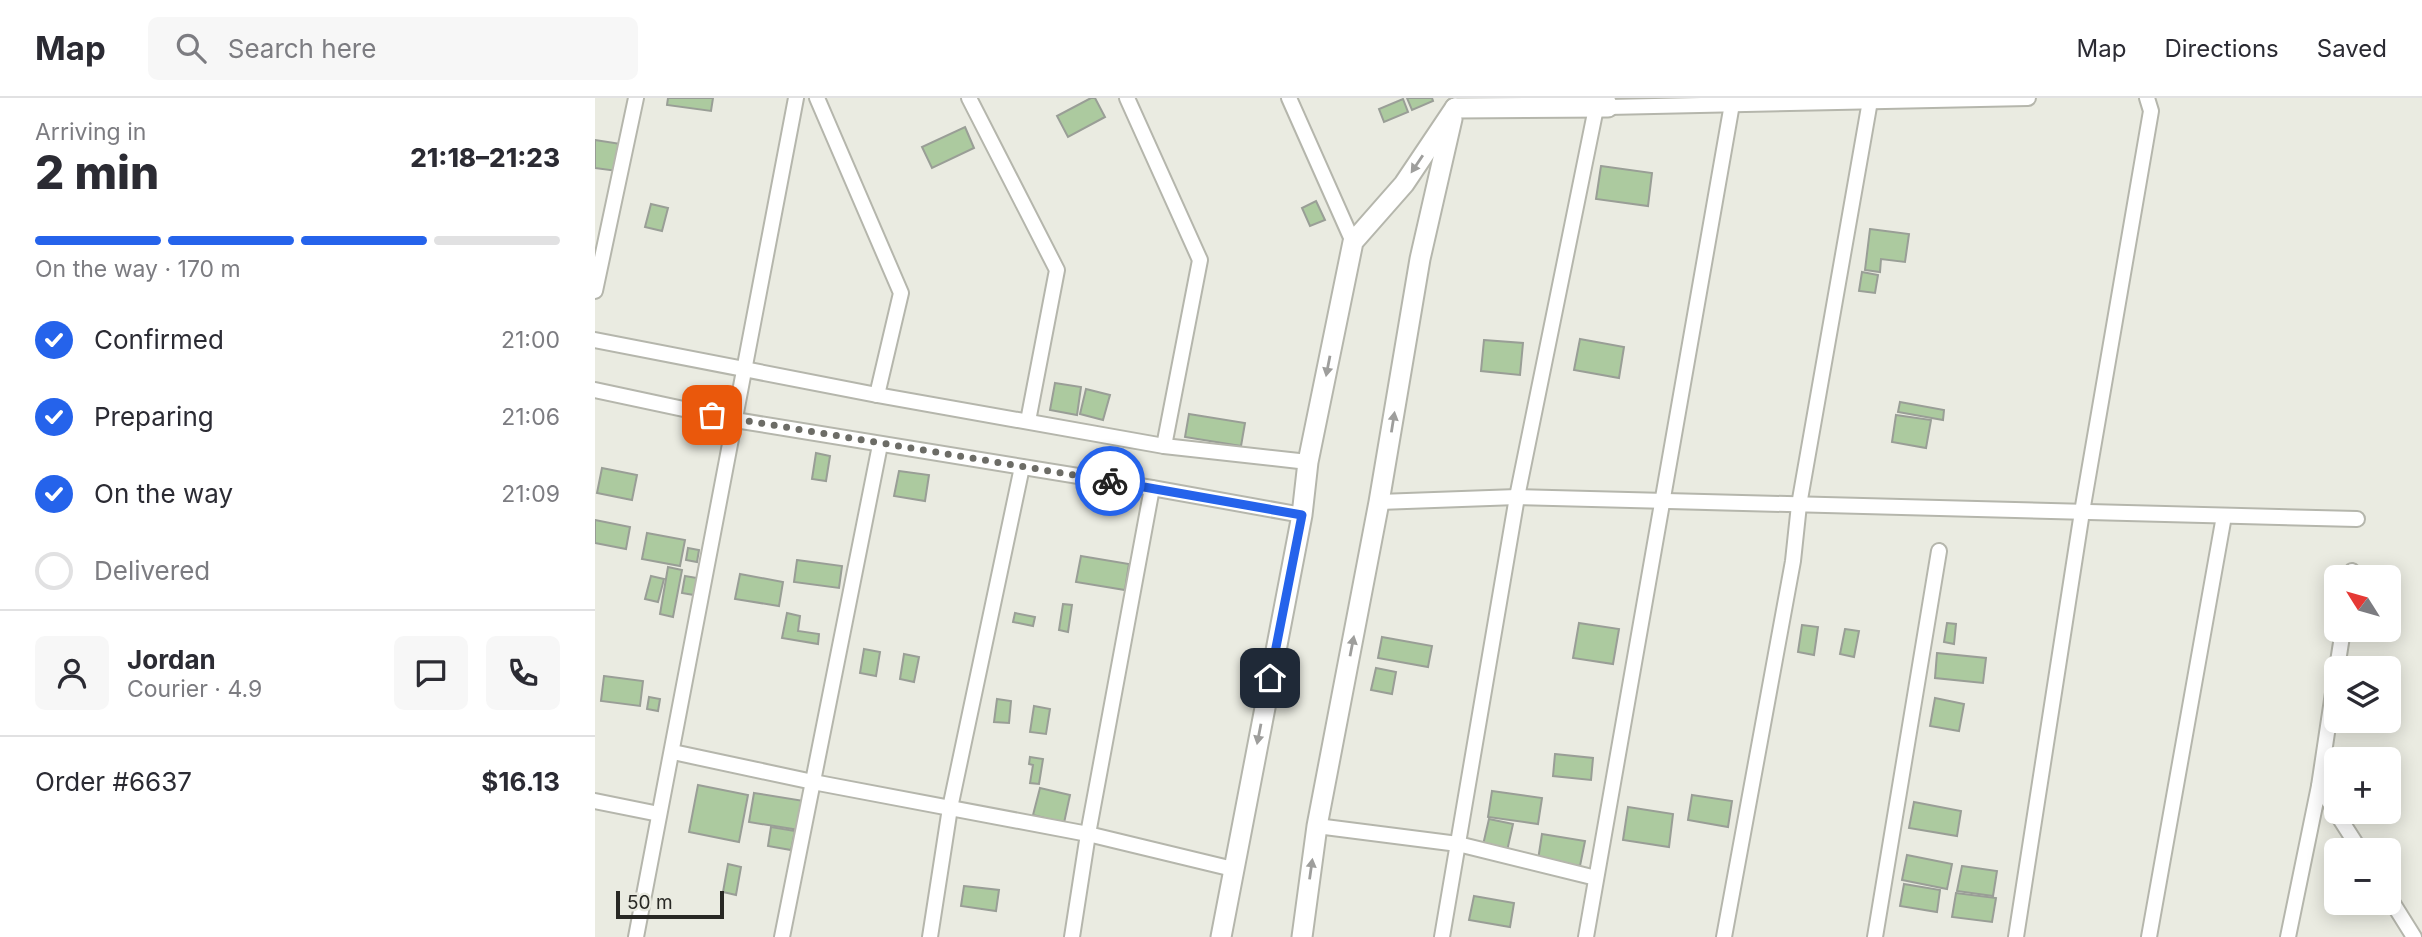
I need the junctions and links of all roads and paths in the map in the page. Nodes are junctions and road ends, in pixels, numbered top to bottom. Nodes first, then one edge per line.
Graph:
1 (636, 98) edge
2 (796, 98) edge
3 (817, 98) edge
4 (969, 98) edge
5 (1127, 98) edge
6 (1289, 98) edge
7 (2028, 98) edge
8 (2147, 98) edge
9 (1870, 101) junction
10 (1453, 103) edge
11 (1732, 104) junction
12 (1603, 105) edge
13 (1353, 242) junction
14 (595, 291) edge
15 (595, 340) edge
16 (744, 370) junction
17 (595, 390) edge
18 (877, 395) junction
19 (735, 420) junction
20 (1028, 421) junction
21 (880, 444) junction
22 (1164, 446) junction
23 (1308, 462) junction
24 (1022, 467) junction
25 (1152, 488) junction
26 (1517, 497) junction
27 (1379, 502) junction
28 (1662, 502) junction
29 (1799, 505) junction
30 (2082, 512) junction
31 (1302, 515) junction
32 (2224, 516) junction
33 (2357, 519) dead end
34 (1939, 551) dead end
35 (2327, 733) edge
36 (673, 751) junction
37 (813, 782) junction
38 (2319, 786) junction
39 (595, 801) edge
40 (950, 808) junction
41 (659, 814) junction
42 (1317, 826) junction
43 (1089, 834) junction
44 (2352, 838) edge
45 (1458, 844) junction
46 (1233, 869) junction
47 (1596, 878) junction
48 (2400, 915) edge
49 (636, 937) edge
50 (782, 937) edge
51 (930, 937) edge
52 (1072, 937) edge
53 (1221, 937) edge
54 (1302, 937) edge
55 (1442, 937) edge
56 (1585, 937) edge
57 (1724, 937) edge
58 (1875, 937) edge
59 (2016, 937) edge
60 (2149, 937) edge
61 (2288, 937) edge
62 (2414, 937) edge

1 - 14 street
2 - 16 street
3 - 18 street
4 - 20 street
5 - 22 street
6 - 13 street
7 - 9 street
8 - 30 street
9 - 11 street
9 - 29 street
10 - 12 street
10 -> 13 street
27 -> 10 street
11 - 12 street
11 - 28 street
12 - 26 street
13 -> 23 street
15 - 16 street
16 - 18 street
16 - 19 street
17 - 19 street
18 - 20 street
19 - 21 street
19 - 36 street
20 - 22 street
21 - 24 street
21 - 37 street
22 - 23 street
23 - 31 street
24 - 25 street
24 - 40 street
25 - 31 street
25 - 43 street
26 - 27 street
26 - 28 street
26 - 45 street
42 -> 27 street
28 - 29 street
28 - 47 street
29 - 30 street
29 - 57 street
30 - 32 street
30 - 59 street
31 -> 46 street
32 - 33 street
32 - 60 street
34 - 58 street
35 - 38 street
36 - 37 street
36 - 41 street
37 - 40 street
37 - 50 street
38 - 44 street
38 - 61 street
39 - 41 street
40 - 43 street
40 - 51 street
41 - 49 street
42 - 45 street
54 -> 42 street
43 - 46 street
43 - 52 street
45 - 47 street
45 - 55 street
46 - 53 street
47 - 56 street
48 - 62 street

